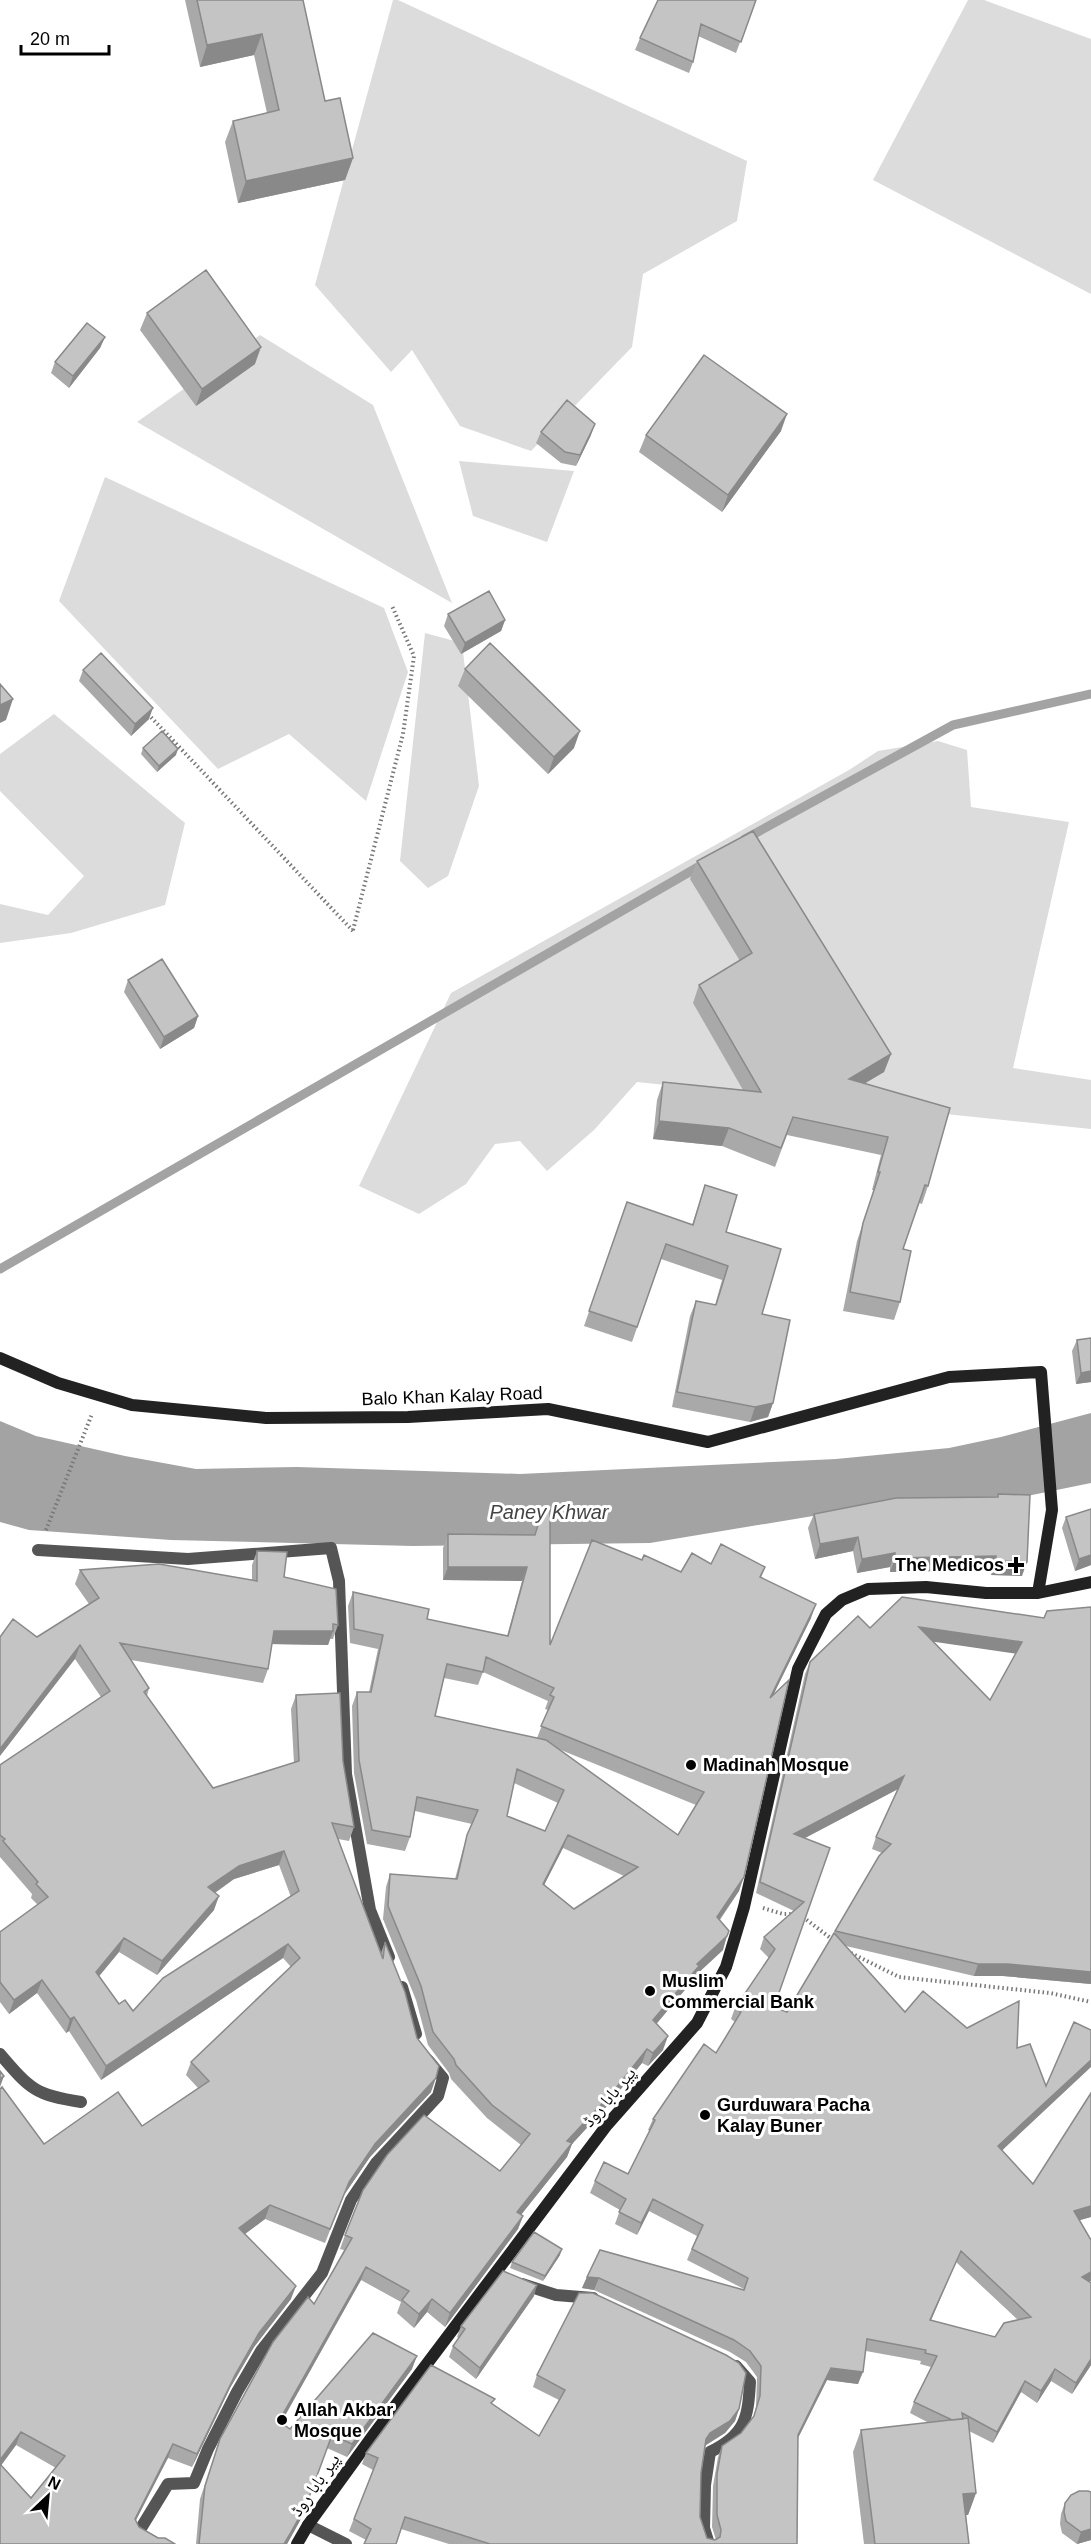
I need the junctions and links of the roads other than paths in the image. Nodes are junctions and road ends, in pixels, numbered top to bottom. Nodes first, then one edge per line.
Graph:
1 (0, 1358) edge
2 (38, 1550) road end
3 (1091, 1582) edge
4 (1038, 1593) junction
5 (0, 2054) edge
6 (81, 2102) dead end
7 (497, 2271) junction
8 (601, 2302) edge
9 (726, 2360) edge
10 (308, 2524) junction
11 (157, 2544) edge
12 (297, 2544) edge
13 (346, 2544) edge
14 (709, 2544) edge

1 - 4 main road, Balo Khan Kalay Road
2 - 11 street
3 - 4 main road
4 - 7 main road, پیر بابا روڈ
5 - 6 street
7 - 8 street
7 - 10 main road, پیر بابا روڈ
9 - 14 street
10 - 12 main road, پیر بابا روڈ
10 - 13 street

